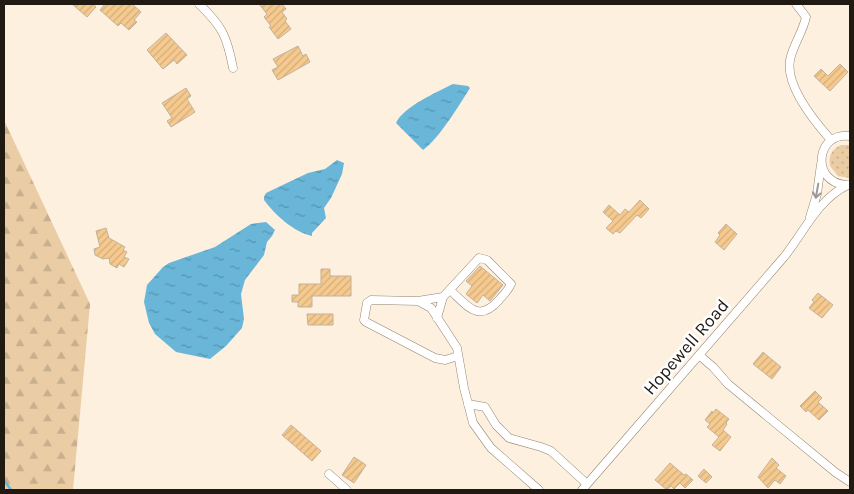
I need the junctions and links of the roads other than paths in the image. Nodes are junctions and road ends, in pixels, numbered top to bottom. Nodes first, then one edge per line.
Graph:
1 (199, 4) edge
2 (796, 4) edge
3 (233, 68) dead end
4 (850, 130) edge
5 (850, 136) edge
6 (835, 138) junction
7 (821, 161) junction
8 (849, 185) edge
9 (809, 221) junction
10 (450, 290) junction
11 (443, 297) junction
12 (418, 301) junction
13 (437, 318) junction
14 (458, 356) junction
15 (699, 356) junction
16 (468, 404) junction
17 (329, 474) dead end
18 (850, 482) edge
19 (584, 487) edge
20 (347, 490) edge
21 (539, 490) edge

1 - 3 street
2 - 6 street
4 - 6 street
5 - 6 street
6 - 7 street, Hopewell Road
7 - 8 street
7 -> 9 street, Hopewell Road
8 - 9 street, Hopewell Road
9 - 15 street, Hopewell Road
10 - 10 street
10 - 11 street
11 - 12 street
11 - 13 street
12 - 13 street
12 - 14 street
13 - 14 street
14 - 16 street
15 - 18 street
15 - 19 street, Hopewell Road
16 - 19 street
16 - 21 street
17 - 20 street

